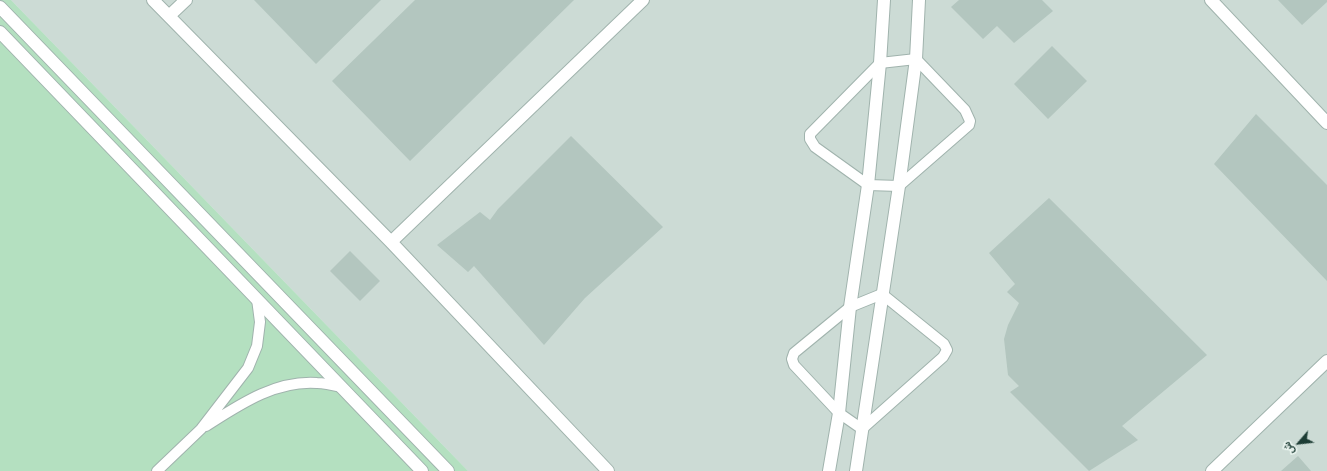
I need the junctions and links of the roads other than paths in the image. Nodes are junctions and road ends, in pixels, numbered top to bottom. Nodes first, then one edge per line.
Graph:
1 (153, 0) edge
2 (186, 0) edge
3 (643, 0) edge
4 (884, 0) edge
5 (919, 0) edge
6 (1211, 0) edge
7 (0, 7) edge
8 (169, 16) junction
9 (0, 32) edge
10 (916, 58) junction
11 (880, 63) junction
12 (1327, 123) edge
13 (868, 185) junction
14 (899, 186) junction
15 (391, 242) junction
16 (882, 294) junction
17 (257, 299) junction
18 (850, 307) junction
19 (1327, 361) edge
20 (341, 387) junction
21 (840, 414) junction
22 (201, 429) junction
23 (862, 429) junction
24 (157, 471) edge
25 (422, 471) edge
26 (448, 471) edge
27 (608, 471) edge
28 (829, 471) edge
29 (856, 471) edge
30 (1212, 471) edge

1 - 8 street
2 - 8 street
3 - 15 street
4 - 11 street
5 - 10 street
6 - 12 street
7 - 26 street
8 - 15 street
9 - 17 street
10 - 11 lane
10 - 14 street
10 - 14 lane
11 - 13 street
11 - 13 lane
13 - 14 lane
13 - 18 street
14 - 16 street
15 - 27 street
16 - 18 lane
16 - 23 street
16 - 23 lane
17 - 20 street
17 - 22 lane
18 - 21 street
18 - 21 lane
19 - 30 street
20 - 22 lane
20 - 25 street
21 - 23 lane
21 - 28 street
22 - 24 lane
23 - 29 street

